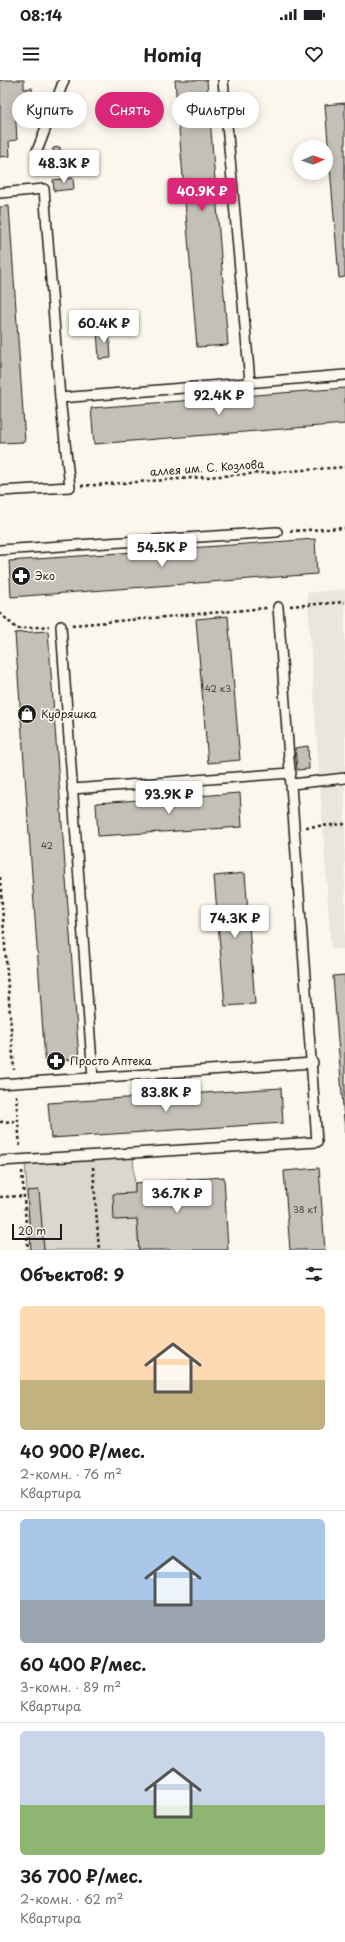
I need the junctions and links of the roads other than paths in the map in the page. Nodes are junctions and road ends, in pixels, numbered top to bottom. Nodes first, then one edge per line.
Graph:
1 (64, 80) edge
2 (223, 80) edge
3 (37, 151) dead end
4 (0, 193) edge
5 (345, 375) edge
6 (250, 382) junction
7 (60, 398) junction
8 (0, 491) edge
9 (277, 532) road end
10 (0, 550) edge
11 (278, 606) road end
12 (61, 626) road end
13 (291, 773) junction
14 (345, 778) edge
15 (292, 784) junction
16 (72, 789) junction
17 (313, 1063) junction
18 (93, 1078) junction
19 (0, 1084) edge
20 (0, 1161) edge

1 - 3 lane
2 - 6 lane
4 - 7 lane
5 - 6 lane
6 - 7 lane
7 - 8 lane
9 - 10 lane
11 - 13 lane
12 - 16 lane
13 - 15 lane
13 - 16 lane
14 - 15 lane
15 - 17 lane
16 - 18 lane
17 - 18 lane
17 - 20 lane
18 - 19 lane

